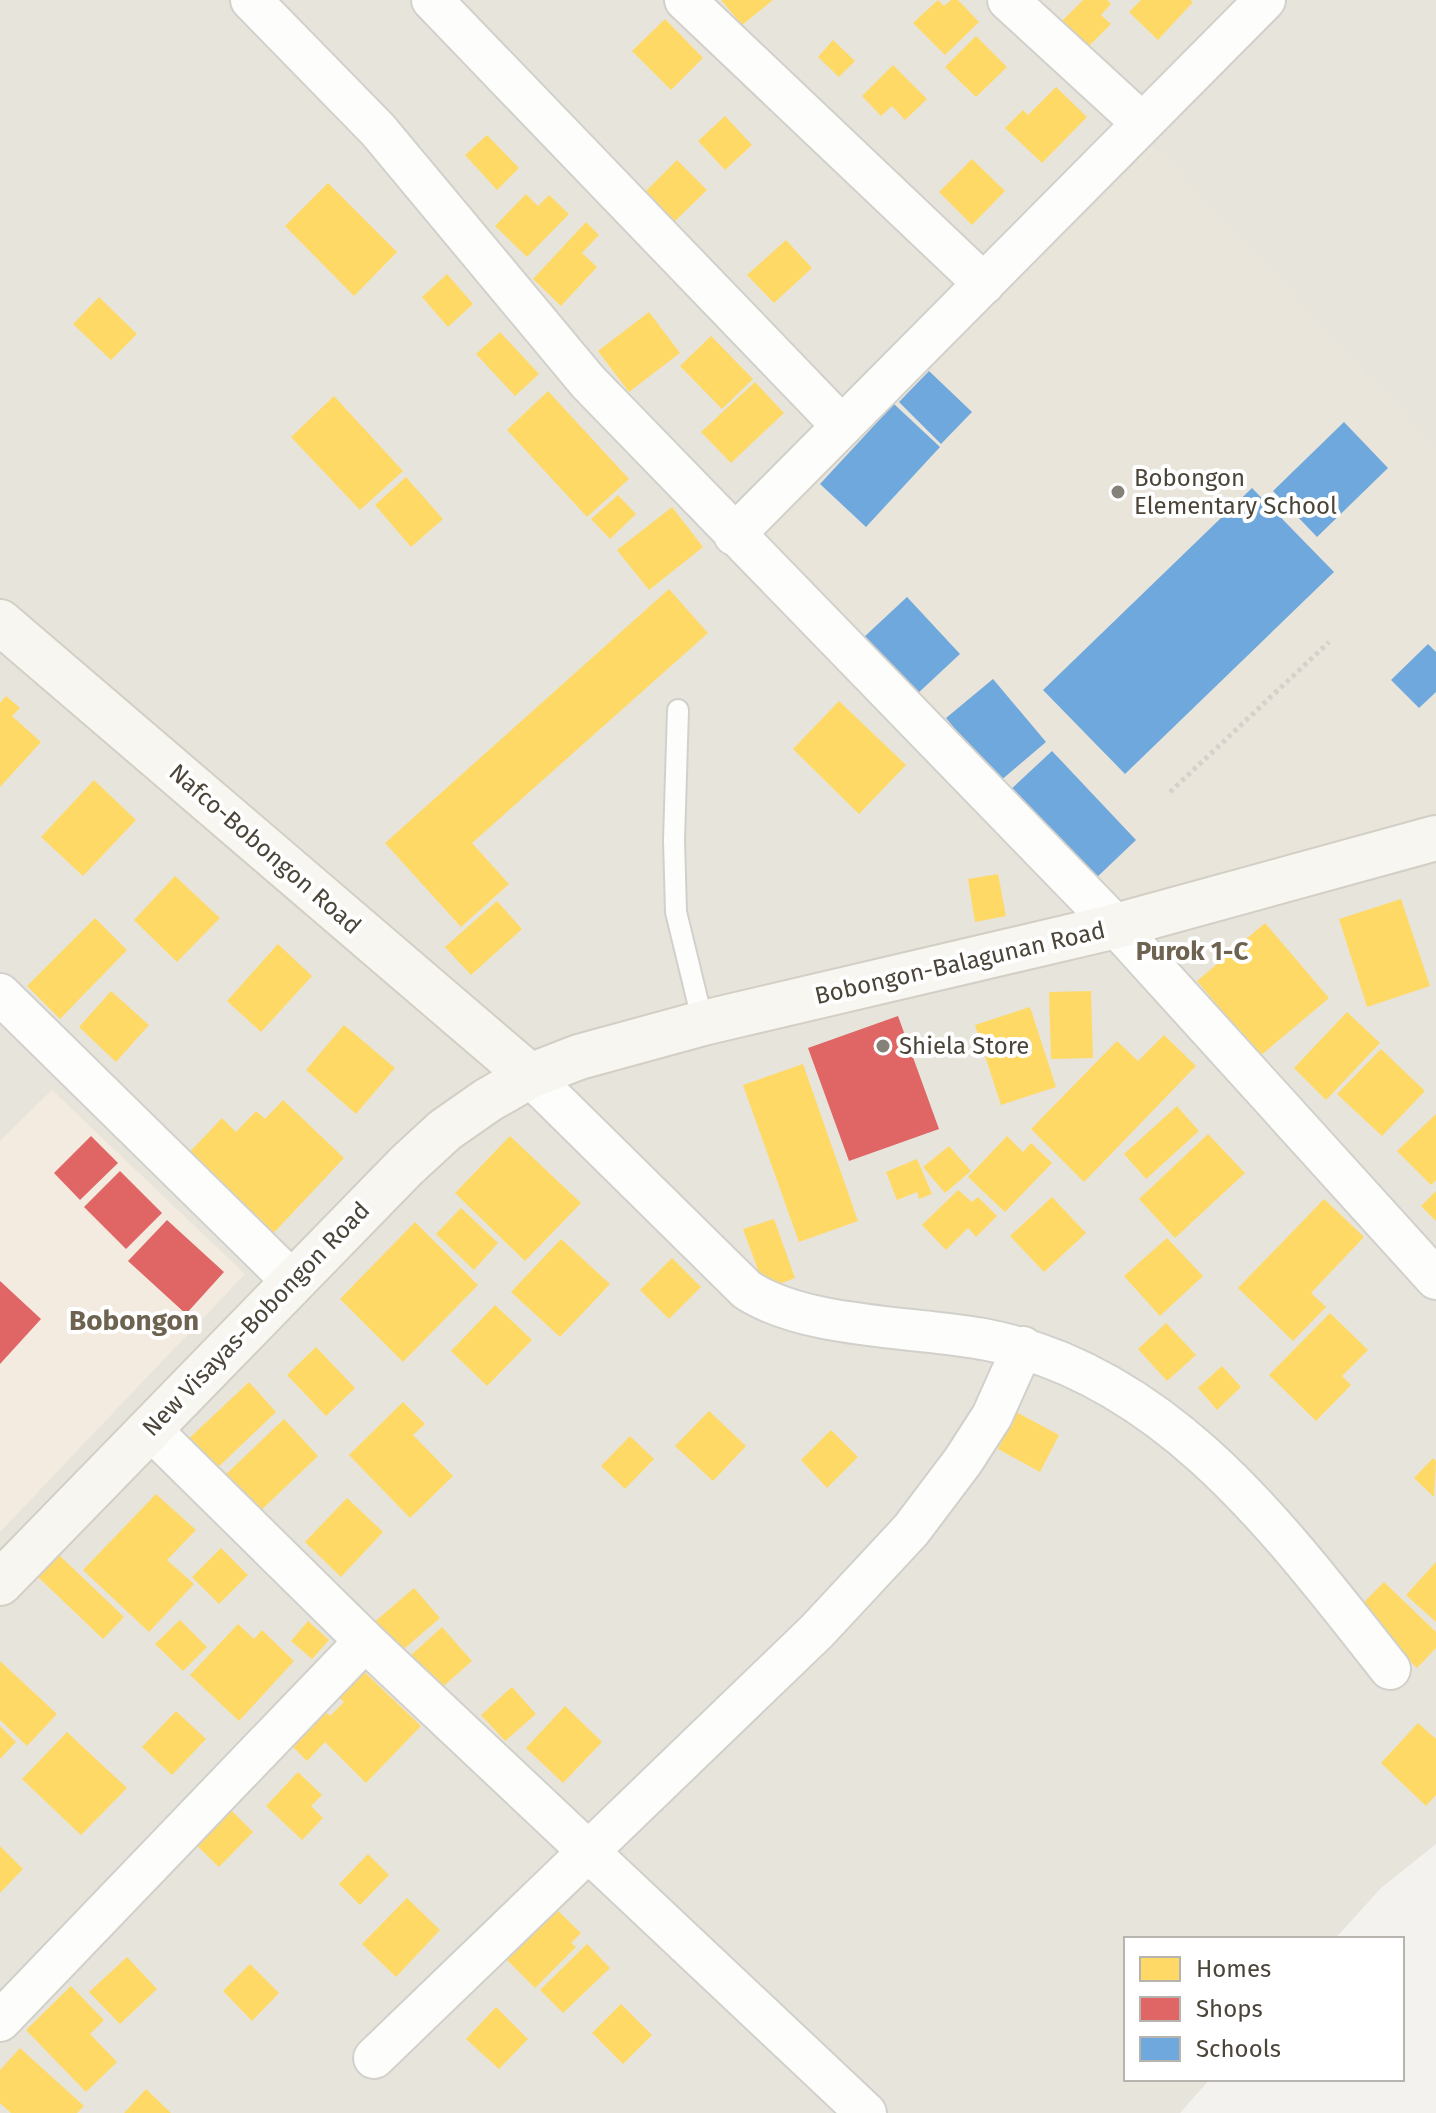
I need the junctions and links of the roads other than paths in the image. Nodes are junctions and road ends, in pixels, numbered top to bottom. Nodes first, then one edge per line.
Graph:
1 (251, 0) edge
2 (432, 0) edge
3 (685, 0) edge
4 (1008, 0) edge
5 (1265, 0) edge
6 (1142, 123) junction
7 (984, 284) junction
8 (842, 426) junction
9 (734, 535) junction
10 (0, 622) edge
11 (678, 710) dead end
12 (1429, 850) edge
13 (1116, 926) junction
14 (0, 994) edge
15 (703, 1023) junction
16 (530, 1076) junction
17 (1436, 1279) edge
18 (292, 1281) junction
19 (1023, 1347) junction
20 (150, 1429) junction
21 (0, 1583) edge
22 (365, 1641) junction
23 (1390, 1669) dead end
24 (590, 1850) junction
25 (0, 2021) edge
26 (374, 2058) dead end
27 (866, 2113) edge

1 - 9 street
2 - 8 street
3 - 7 street
4 - 6 street
5 - 6 street
6 - 7 street
7 - 8 street
8 - 9 street
9 - 13 street
10 - 16 main road, Nafco-Bobongon Road
11 - 15 lane
12 - 13 main road, Bobongon-Balagunan Road
13 - 15 main road, Bobongon-Balagunan Road
13 - 17 street
14 - 18 street
15 - 16 main road, Bobongon-Balagunan Road
16 - 18 main road, New Visayas-Bobongon Road
16 - 19 street
18 - 20 main road, New Visayas-Bobongon Road
19 - 23 street
19 - 24 street
20 - 21 main road, New Visayas-Bobongon Road
20 - 22 street
22 - 24 street
22 - 25 street
24 - 26 street
24 - 27 street

